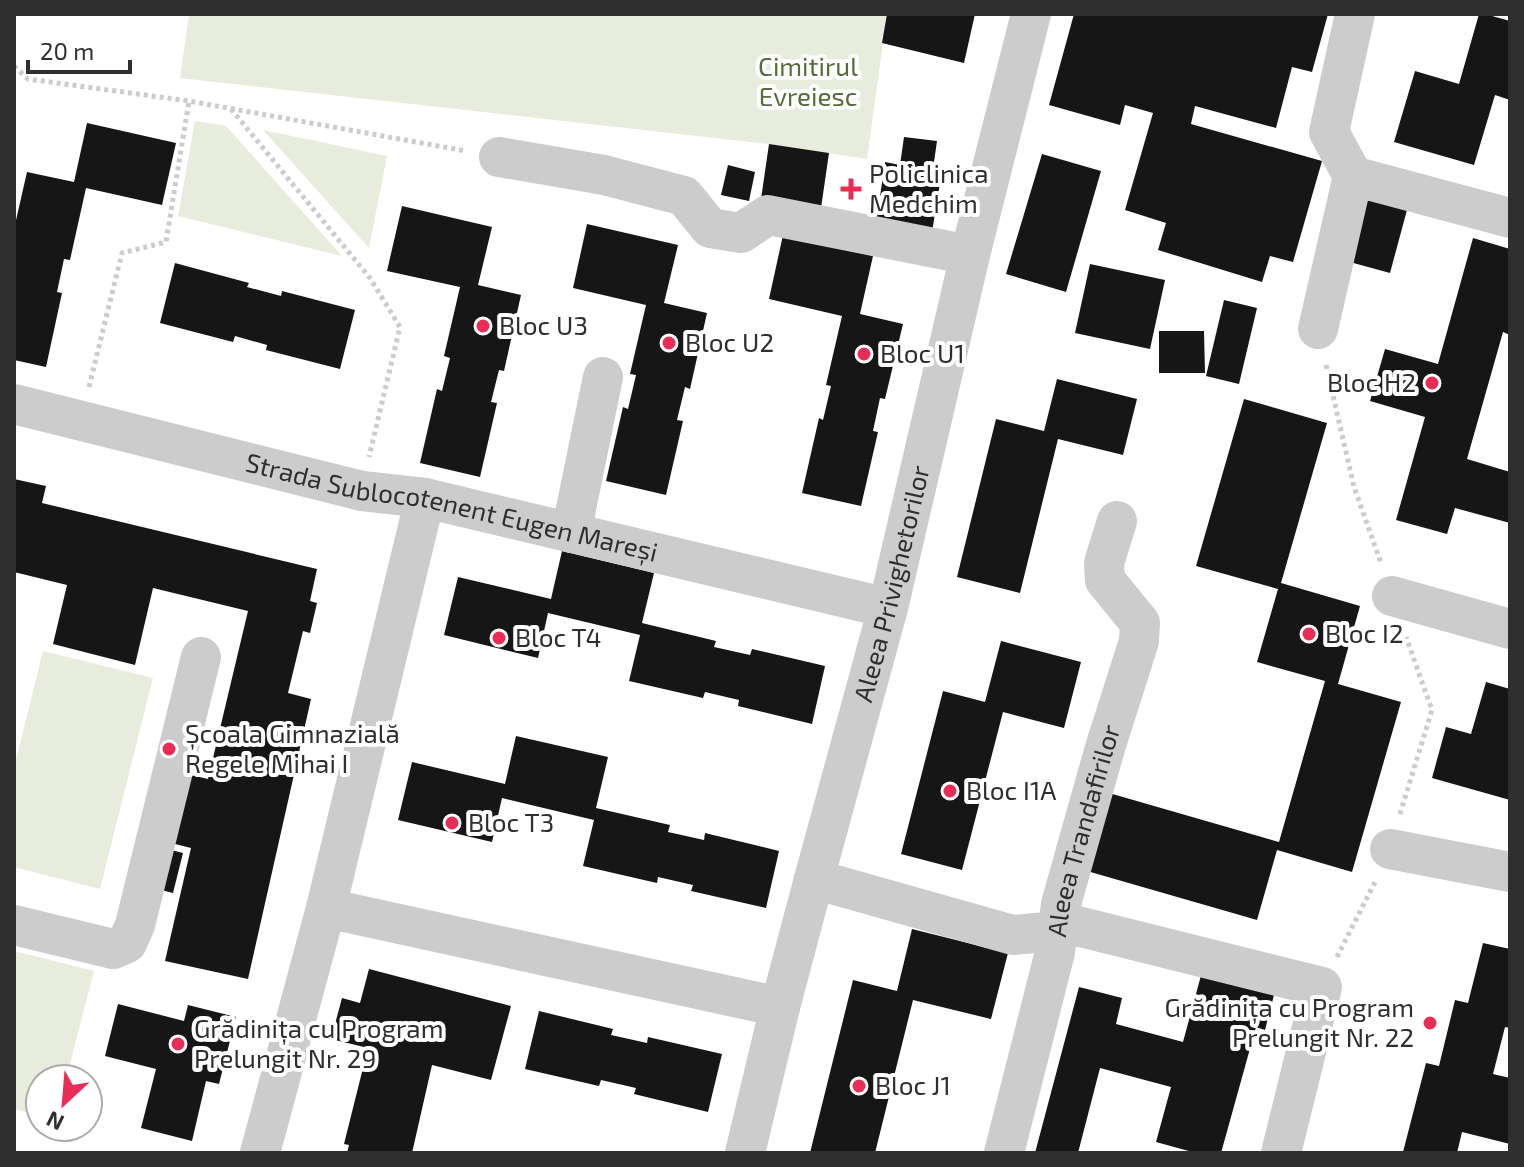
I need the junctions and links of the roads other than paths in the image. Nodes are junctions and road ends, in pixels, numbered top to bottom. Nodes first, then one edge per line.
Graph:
1 (1031, 14) edge
2 (1355, 14) edge
3 (499, 157) road end
4 (1353, 176) junction
5 (1510, 218) edge
6 (970, 255) junction
7 (1318, 329) road end
8 (603, 377) dead end
9 (14, 404) edge
10 (425, 498) junction
11 (1117, 521) dead end
12 (571, 533) junction
13 (1392, 596) road end
14 (888, 608) junction
15 (1510, 629) edge
16 (201, 657) dead end
17 (1390, 849) road end
18 (1510, 872) edge
19 (814, 879) junction
20 (326, 908) junction
21 (14, 925) edge
22 (1058, 931) junction
23 (780, 1007) junction
24 (260, 1153) edge
25 (745, 1153) edge
26 (1004, 1153) edge
27 (1281, 1153) edge

1 - 6 street, Aleea Privighetorilor
2 - 4 street
3 - 6 street
4 - 5 street
4 - 7 street
6 - 14 street, Aleea Privighetorilor
8 - 12 street
9 - 10 street, Strada Sublocotenent Eugen Mareși
10 - 12 street, Strada Sublocotenent Eugen Mareși
10 - 20 street
11 - 22 street, Aleea Trandafirilor
12 - 14 street, Strada Sublocotenent Eugen Mareși
13 - 15 street
14 - 19 street, Aleea Privighetorilor
16 - 21 street
17 - 18 street
19 - 22 street
19 - 23 street, Aleea Privighetorilor
20 - 23 street
20 - 24 street
22 - 26 street, Aleea Trandafirilor
22 - 27 street
23 - 25 street, Aleea Privighetorilor

